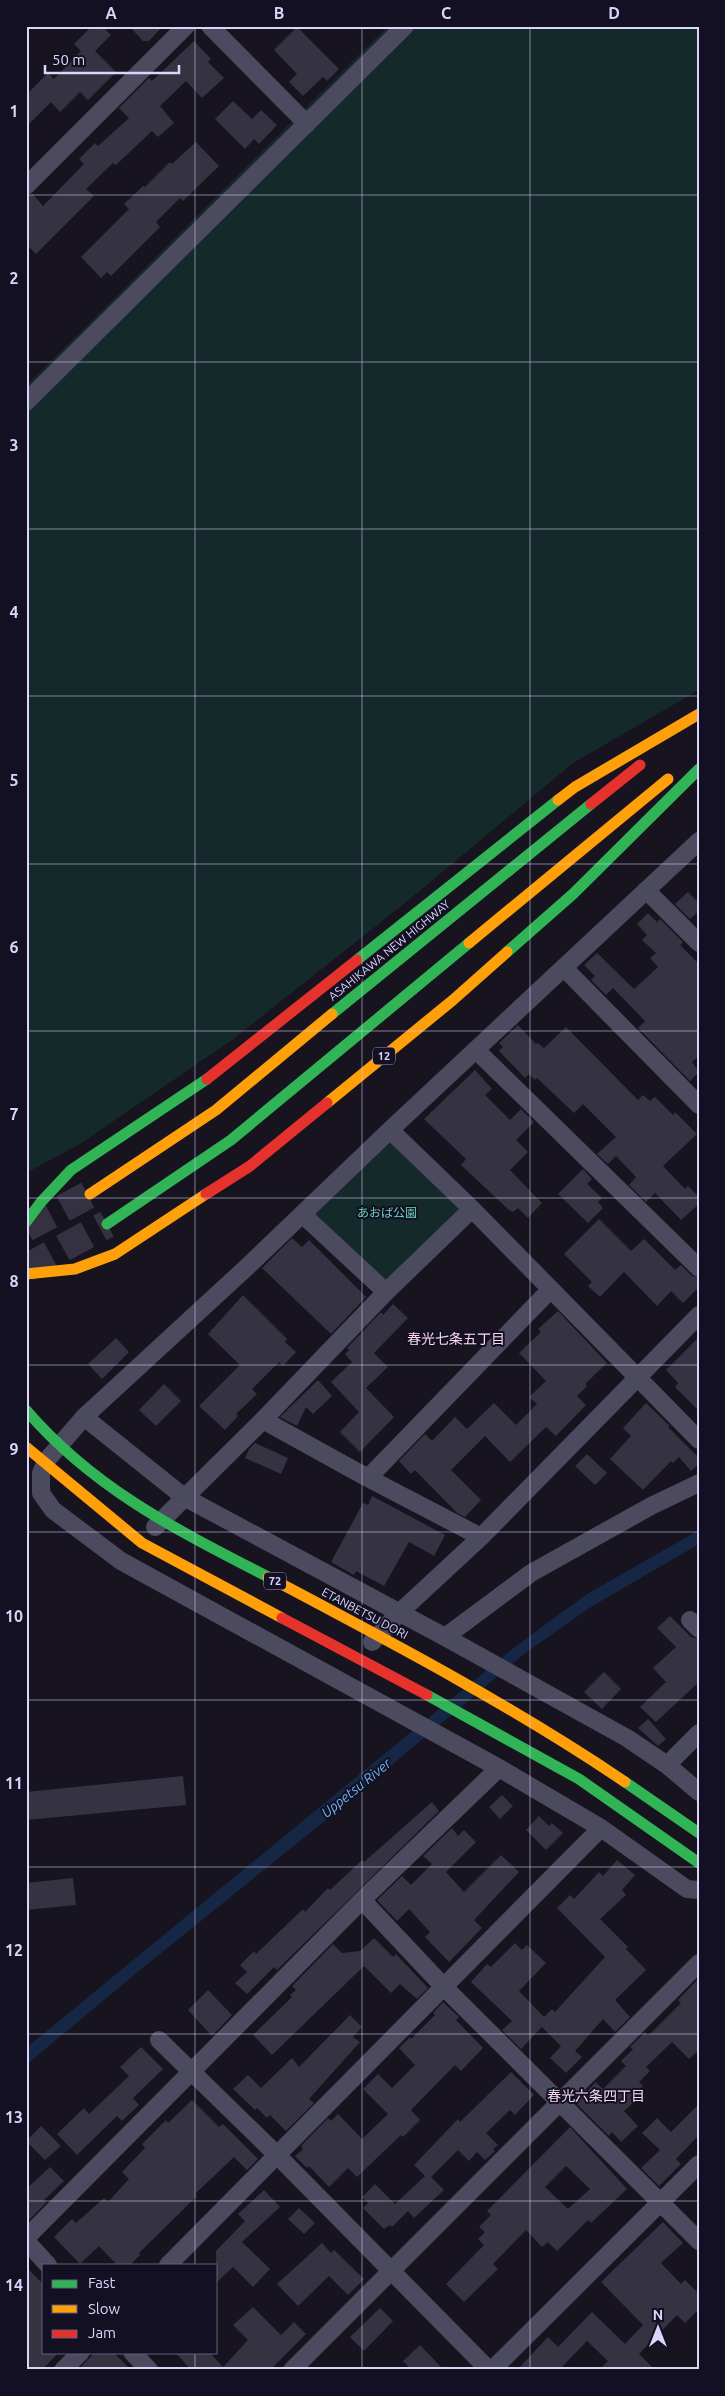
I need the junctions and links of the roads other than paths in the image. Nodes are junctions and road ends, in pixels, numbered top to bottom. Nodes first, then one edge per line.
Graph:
1 (186, 26) edge
2 (210, 26) edge
3 (405, 26) edge
4 (307, 124) junction
5 (26, 186) edge
6 (26, 402) edge
7 (699, 714) edge
8 (699, 718) edge
9 (699, 755) edge
10 (699, 769) edge
11 (699, 841) edge
12 (646, 890) junction
13 (699, 943) edge
14 (564, 968) junction
15 (476, 1050) junction
16 (699, 1105) edge
17 (390, 1130) junction
18 (90, 1194) tunnel mouth
19 (472, 1209) junction
20 (302, 1214) junction
21 (26, 1222) edge
22 (107, 1224) tunnel mouth
23 (699, 1268) edge
24 (26, 1274) edge
25 (551, 1289) junction
26 (386, 1292) junction
27 (699, 1315) edge
28 (637, 1376) junction
29 (26, 1410) edge
30 (84, 1417) junction
31 (263, 1420) junction
32 (699, 1440) edge
33 (27, 1448) edge
34 (368, 1478) junction
35 (699, 1482) edge
36 (184, 1497) junction
37 (481, 1537) junction
38 (121, 1561) junction
39 (399, 1613) junction
40 (450, 1640) junction
41 (338, 1679) junction
42 (699, 1732) edge
43 (667, 1765) junction
44 (499, 1768) junction
45 (699, 1792) edge
46 (601, 1828) junction
47 (699, 1832) edge
48 (699, 1863) edge
49 (699, 1890) edge
50 (362, 1900) junction
51 (699, 1963) edge
52 (444, 1987) junction
53 (159, 2040) dead end
54 (193, 2071) junction
55 (559, 2102) junction
56 (276, 2154) junction
57 (699, 2164) edge
58 (660, 2203) junction
59 (26, 2240) edge
60 (699, 2241) edge
61 (47, 2264) edge
62 (169, 2264) edge
63 (390, 2272) junction
64 (79, 2354) edge
65 (134, 2354) edge
66 (63, 2370) edge
67 (150, 2370) edge
68 (292, 2370) edge
69 (490, 2370) edge

1 - 5 street
2 - 4 street
3 - 4 street
4 - 6 street
7 - 21 main road
8 - 18 main road, ASAHIKAWA NEW HIGHWAY
9 - 22 main road, 12
10 - 24 main road, 12
11 - 12 street
12 - 13 street
12 - 14 street
14 - 15 street
14 - 16 street
15 - 17 street
15 - 23 street
17 - 19 street
17 - 20 street
19 - 25 street
19 - 26 street
20 - 26 street
20 - 30 street
25 - 28 street
25 - 34 street
26 - 31 street
27 - 28 street
28 - 32 street
28 - 37 street
29 - 47 main road, ETANBETSU DORI / 72
30 - 36 street
30 - 38 street
31 - 34 street
31 - 36 street
33 - 48 main road, 72
34 - 37 street
35 - 40 street
36 - 38 street
36 - 39 street
37 - 39 street
38 - 41 street
39 - 40 street
39 - 41 street
40 - 43 street
41 - 44 street
42 - 43 street
43 - 45 street
44 - 46 street
44 - 50 street
46 - 49 street
46 - 52 street
50 - 52 street
50 - 54 street
51 - 55 street
52 - 55 street
52 - 56 street
53 - 54 street
54 - 56 street
54 - 59 street
55 - 58 street
55 - 63 street
56 - 62 street
56 - 63 street
57 - 58 street
58 - 60 street
58 - 69 street
59 - 61 street
63 - 68 street
63 - 69 street
64 - 66 street
65 - 67 street

